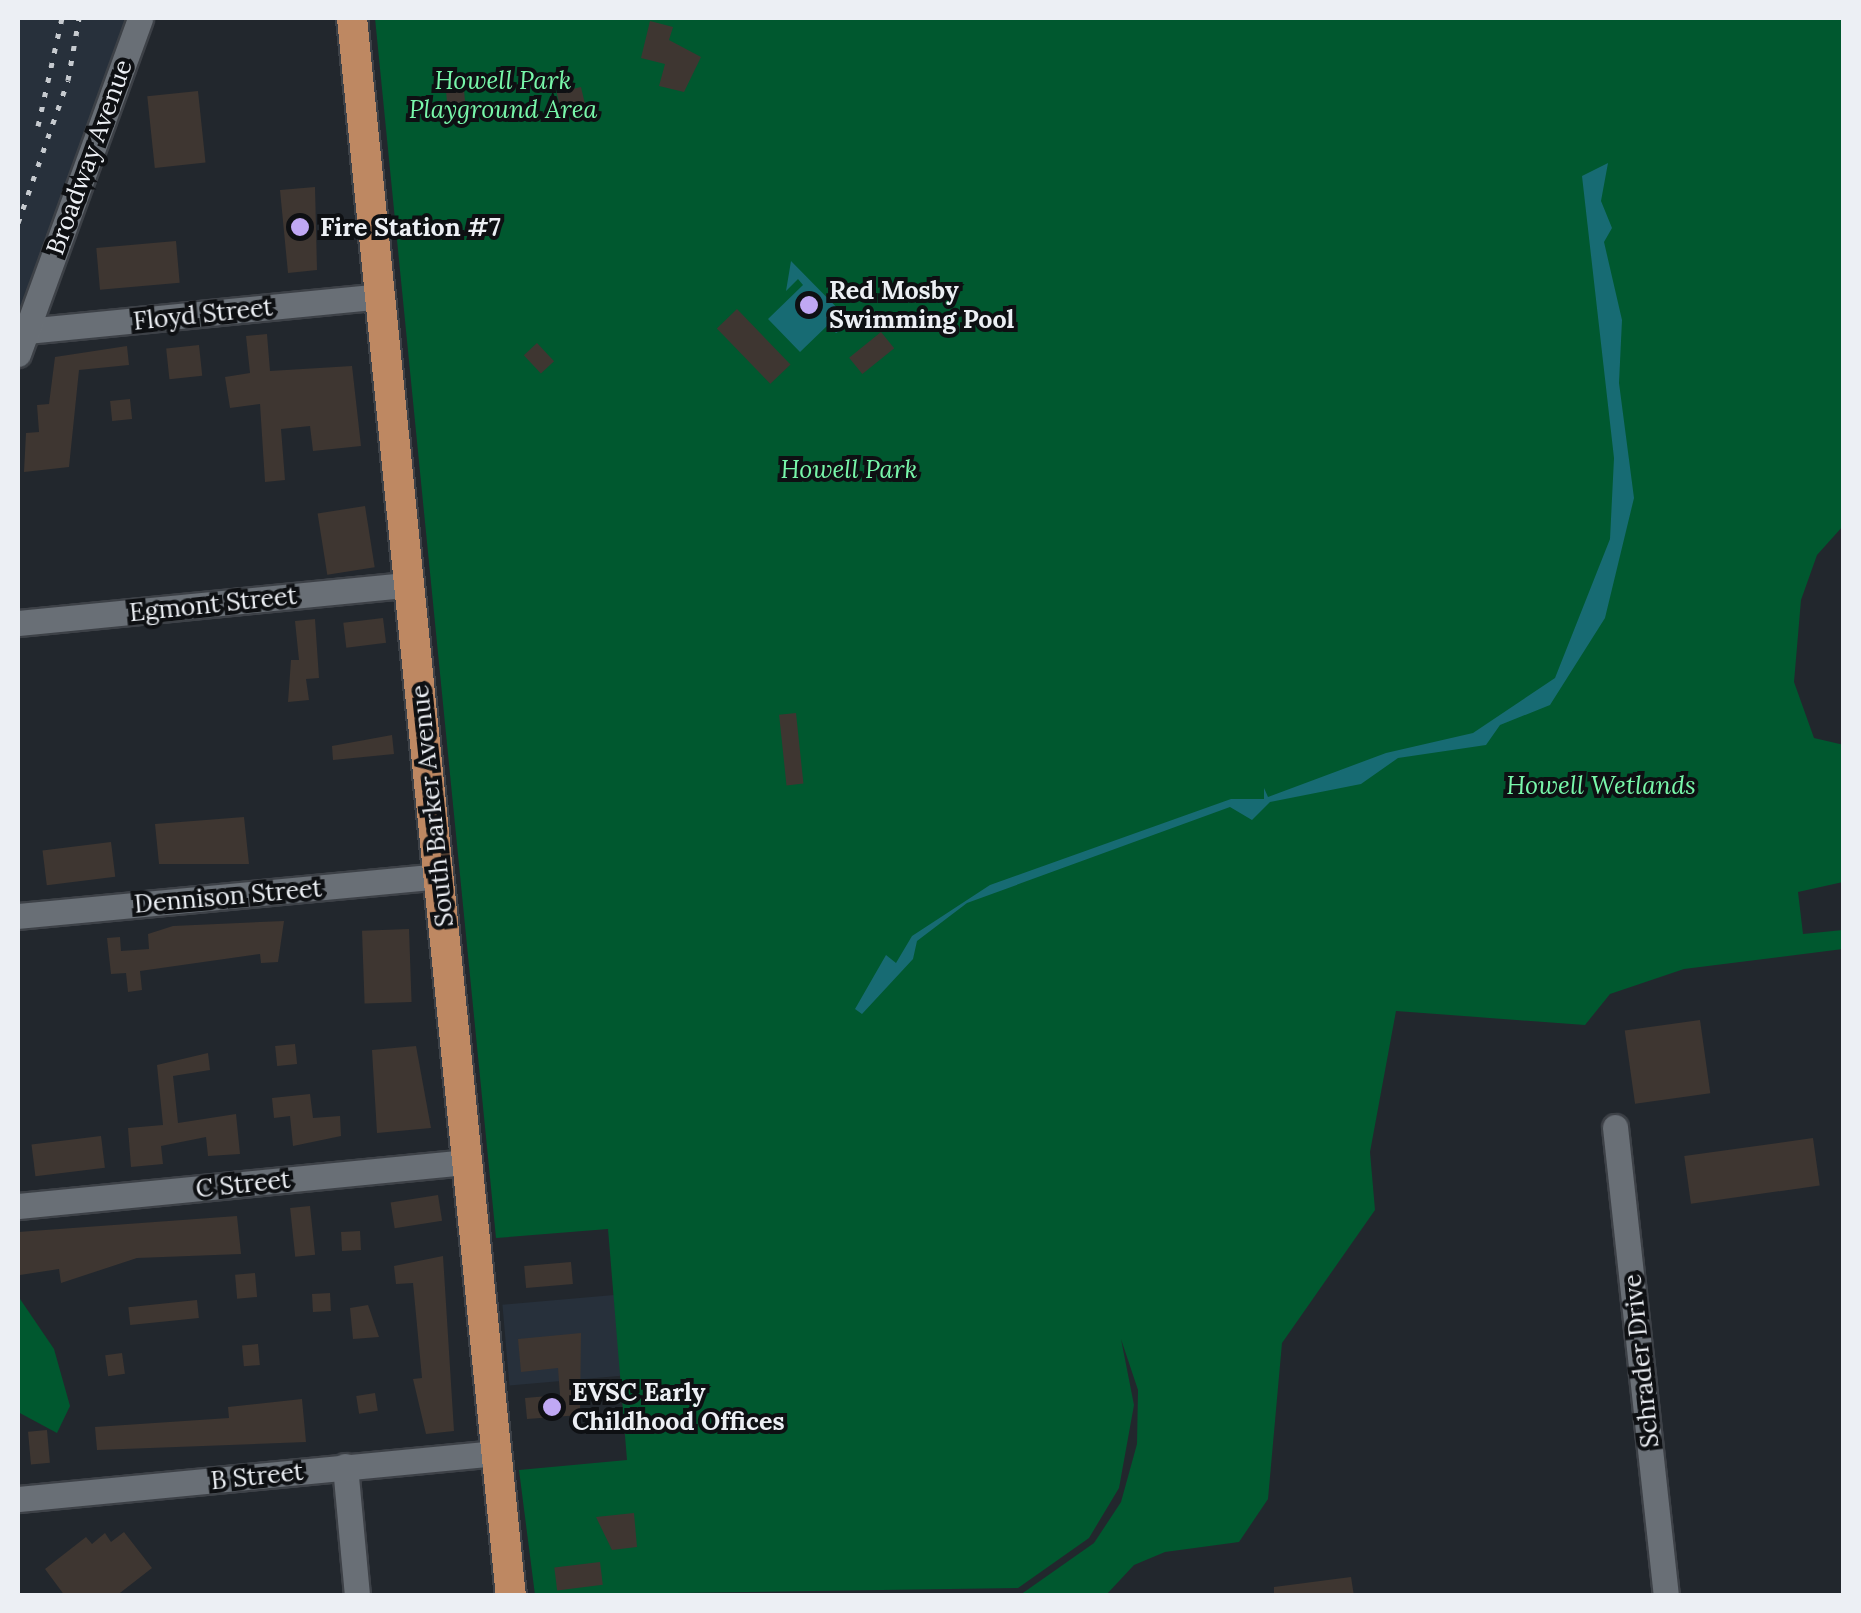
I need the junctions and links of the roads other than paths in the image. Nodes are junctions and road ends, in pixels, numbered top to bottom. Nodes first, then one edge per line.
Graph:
1 (140, 18) edge
2 (352, 18) edge
3 (380, 296) junction
4 (22, 342) edge
5 (409, 585) junction
6 (18, 623) edge
7 (439, 876) junction
8 (18, 916) edge
9 (1615, 1127) dead end
10 (468, 1162) junction
11 (18, 1206) edge
12 (497, 1453) junction
13 (345, 1466) junction
14 (18, 1499) edge
15 (357, 1596) edge
16 (511, 1596) edge
17 (1666, 1596) edge

1 - 4 street, Broadway Avenue
2 - 3 main road, South Barker Avenue
3 - 4 street, Floyd Street
3 - 5 main road, South Barker Avenue
5 - 6 street, Egmont Street
5 - 7 main road, South Barker Avenue
7 - 8 street, Dennison Street
7 - 10 main road, South Barker Avenue
9 - 17 street, Schrader Drive
10 - 11 street, C Street
10 - 12 main road, South Barker Avenue
12 - 13 street, B Street
12 - 16 main road, South Barker Avenue
13 - 14 street, B Street
13 - 15 street

